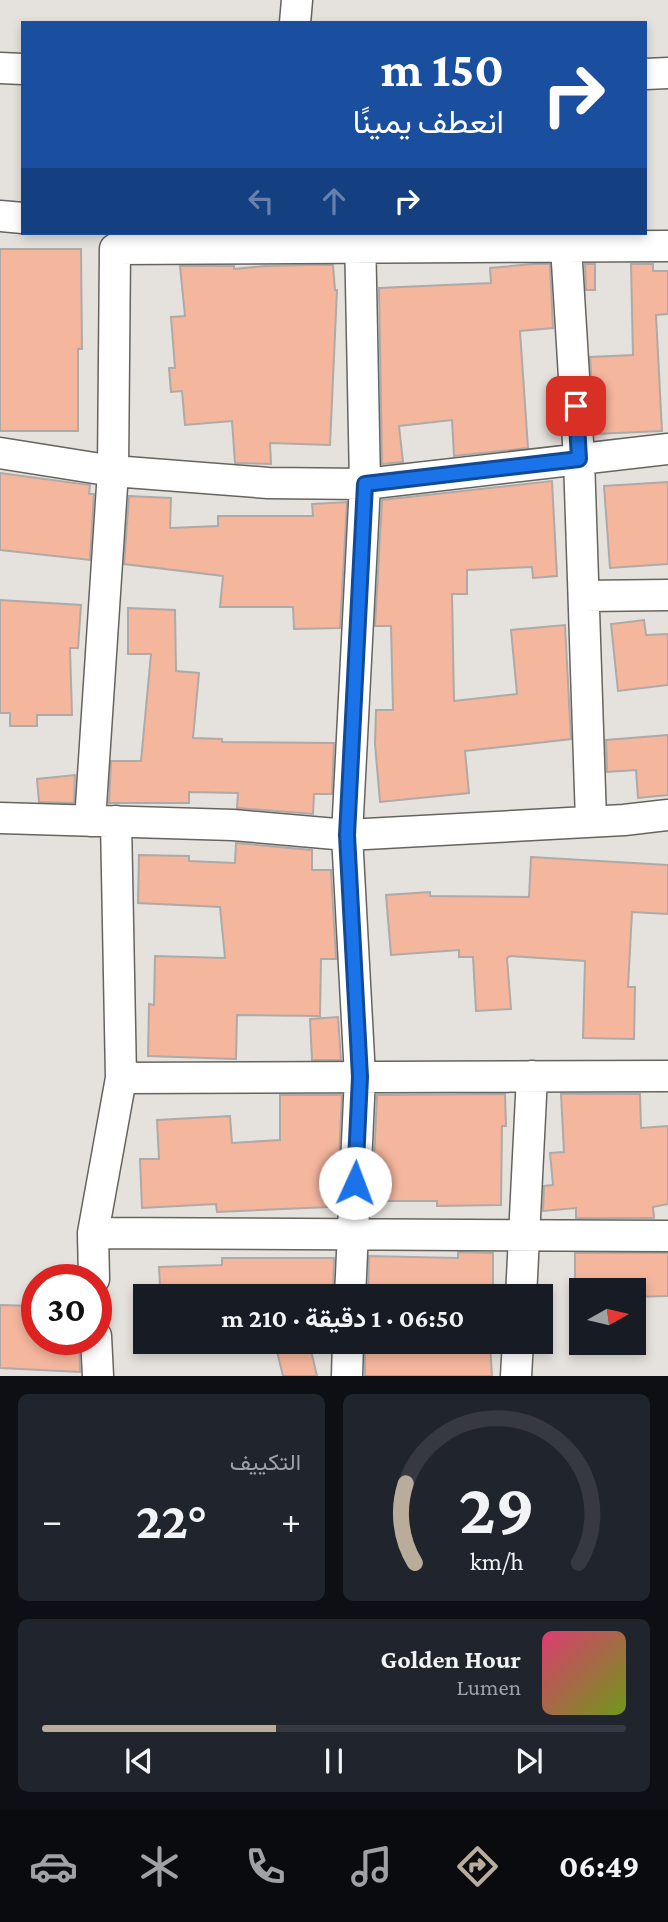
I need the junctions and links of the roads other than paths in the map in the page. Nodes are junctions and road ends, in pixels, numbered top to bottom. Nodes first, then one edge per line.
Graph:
1 (297, 0) edge
2 (295, 21) edge
3 (0, 68) edge
4 (21, 69) edge
5 (668, 73) edge
6 (647, 74) edge
7 (0, 216) edge
8 (21, 218) edge
9 (564, 239) edge
10 (360, 240) edge
11 (668, 246) edge
12 (668, 449) edge
13 (0, 453) edge
14 (579, 459) junction
15 (113, 471) junction
16 (365, 484) junction
17 (584, 596) junction
18 (668, 596) edge
19 (668, 816) edge
20 (0, 818) edge
21 (624, 820) junction
22 (103, 821) junction
23 (591, 821) junction
24 (668, 830) edge
25 (347, 835) junction
26 (532, 1076) junction
27 (668, 1076) edge
28 (360, 1077) junction
29 (121, 1078) junction
30 (93, 1233) junction
31 (353, 1236) junction
32 (524, 1236) junction
33 (668, 1236) edge
34 (94, 1264) edge
35 (351, 1284) edge
36 (522, 1284) edge
37 (348, 1354) edge
38 (517, 1354) edge
39 (97, 1355) edge
40 (98, 1376) edge
41 (347, 1376) edge
42 (516, 1376) edge

1 - 2 street
3 - 4 street
5 - 6 street
7 - 8 street
9 - 10 street
9 - 11 street
9 - 14 street
10 - 15 street
10 - 16 street
12 - 14 street
13 - 15 street
14 - 16 street
14 - 17 street
15 - 16 street
15 - 22 street
16 - 25 street
17 - 18 street
17 - 23 street
19 - 21 street
20 - 22 street
21 - 23 street
21 - 24 street
22 - 25 street
22 - 29 street
23 - 25 street
25 - 28 street
26 - 27 street
26 - 28 street
26 - 32 street
28 - 29 street
28 - 31 street
29 - 30 street
30 - 31 street
30 - 34 street
31 - 32 street
31 - 35 street
32 - 33 street
32 - 36 street
37 - 41 street
38 - 42 street
39 - 40 street

